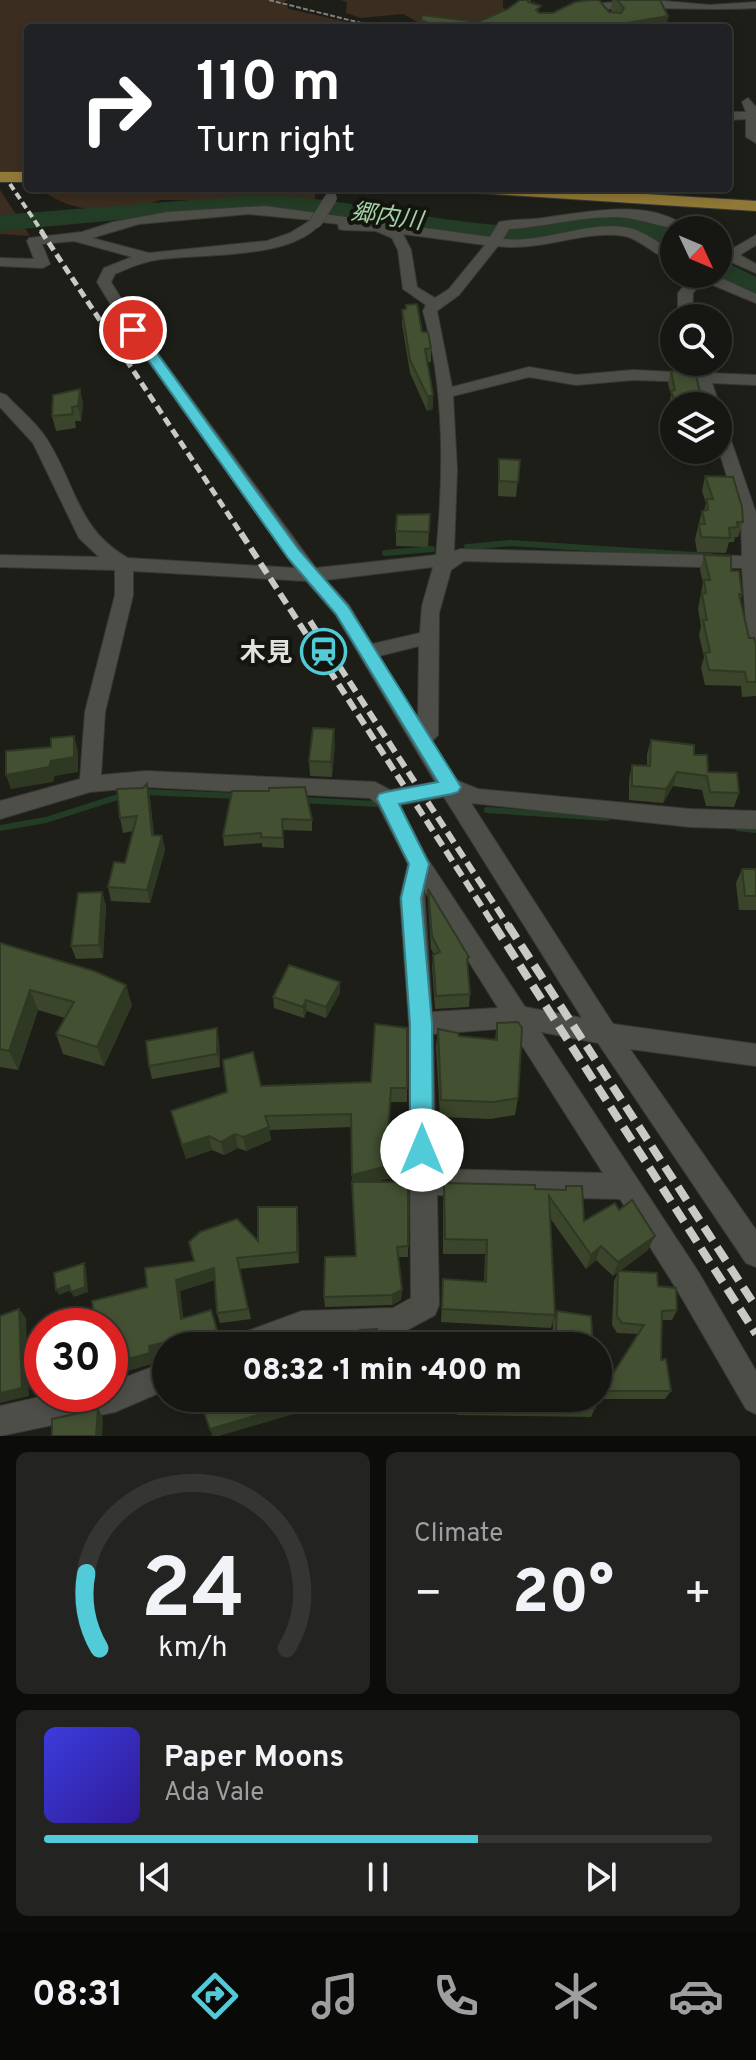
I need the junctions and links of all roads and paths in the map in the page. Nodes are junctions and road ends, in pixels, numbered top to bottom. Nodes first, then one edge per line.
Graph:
1 (269, 0) edge
2 (598, 3) edge
3 (756, 5) edge
4 (365, 24) edge
5 (611, 24) edge
6 (732, 114) edge
7 (756, 139) edge
8 (0, 177) edge
9 (24, 177) edge
10 (540, 192) edge
11 (334, 193) edge
12 (756, 206) edge
13 (660, 218) edge
14 (357, 223) junction
15 (311, 226) junction
16 (81, 236) junction
17 (408, 237) junction
18 (497, 238) junction
19 (756, 239) edge
20 (660, 249) edge
21 (732, 252) edge
22 (149, 258) junction
23 (732, 261) edge
24 (0, 262) edge
25 (756, 269) edge
26 (732, 288) edge
27 (756, 299) edge
28 (433, 303) junction
29 (703, 378) junction
30 (756, 380) edge
31 (708, 392) edge
32 (444, 394) junction
33 (0, 398) edge
34 (732, 464) edge
35 (0, 561) edge
36 (124, 564) junction
37 (443, 564) junction
38 (753, 564) edge
39 (311, 575) junction
40 (430, 637) junction
41 (756, 639) edge
42 (367, 652) junction
43 (418, 738) junction
44 (90, 784) junction
45 (451, 787) junction
46 (386, 799) junction
47 (0, 810) edge
48 (756, 820) edge
49 (419, 864) junction
50 (518, 1017) junction
51 (421, 1024) junction
52 (605, 1033) junction
53 (756, 1055) edge
54 (422, 1182) junction
55 (627, 1186) junction
56 (756, 1252) edge
57 (283, 1332) edge
58 (152, 1382) edge
59 (756, 1399) edge
60 (0, 1421) edge

1 - 4 path
2 - 3 street
2 - 5 street
6 - 7 street
8 - 9 main road
10 - 12 main road
11 - 15 street, bridge
13 - 18 street
14 - 15 street
14 - 16 street
14 - 17 street
15 - 22 street
16 - 22 street
16 - 24 street
17 - 18 street
17 - 28 street
18 - 20 street
18 - 28 street
19 - 21 street
22 - 39 street
23 - 25 street
26 - 27 street
28 - 32 street
29 - 30 street
29 - 31 street
29 - 32 street
32 - 37 street
33 - 36 street
34 - 38 street
35 - 36 street
36 - 39 street
36 - 44 street
37 - 38 street
37 - 39 street
37 - 40 street
38 - 41 street
39 - 42 street
40 - 42 street
40 - 43 street
42 - 43 street
43 - 45 street
44 - 46 street
44 - 47 street
45 - 46 street
45 - 48 street
45 - 52 street
46 - 49 street
49 - 50 street
49 - 51 street
50 - 51 street
50 - 52 street
50 - 55 street
51 - 54 street
52 - 53 street
52 - 56 street
54 - 55 street
54 - 57 street
55 - 59 street
58 - 60 street

